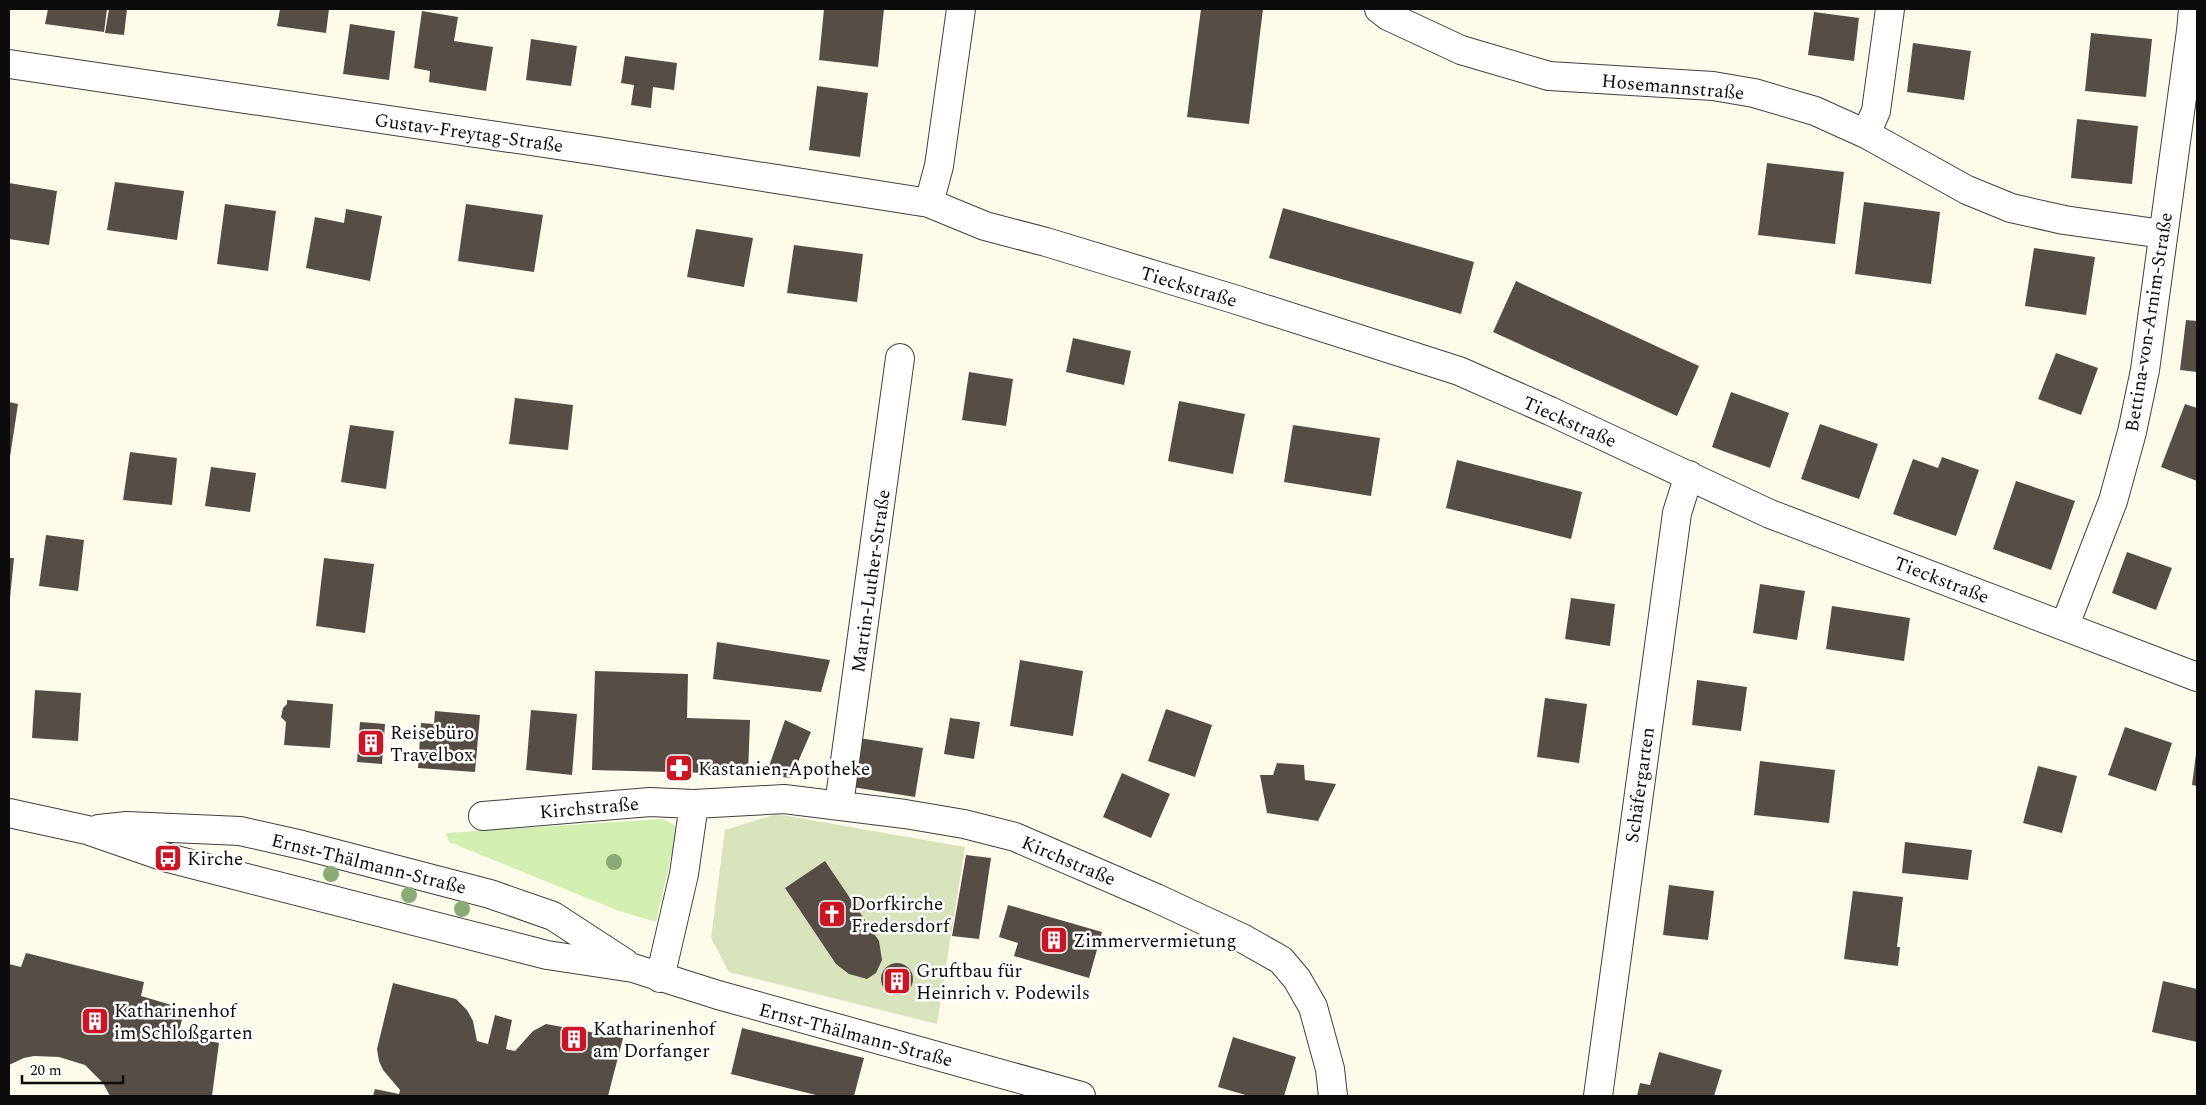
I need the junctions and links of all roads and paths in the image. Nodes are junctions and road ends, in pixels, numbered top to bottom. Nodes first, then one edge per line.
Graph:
1 (961, 9) edge
2 (1379, 9) edge
3 (1890, 9) edge
4 (2193, 9) edge
5 (9, 64) edge
6 (1866, 134) junction
7 (929, 203) junction
8 (2163, 234) junction
9 (900, 358) dead end
10 (1689, 475) junction
11 (2065, 626) junction
12 (2197, 677) edge
13 (694, 804) junction
14 (839, 805) junction
15 (9, 813) edge
16 (483, 816) dead end
17 (87, 830) junction
18 (240, 831) junction
19 (230, 873) junction
20 (633, 968) junction
21 (660, 978) junction
22 (1081, 1096) edge
23 (1333, 1096) edge
24 (1598, 1096) edge

1 - 7 street
2 - 6 street, Hosemannstraße
3 - 6 street
4 - 8 street, Bettina-von-Arnim-Straße
5 - 7 street, Gustav-Freytag-Straße
6 - 8 street, Hosemannstraße
7 - 10 street, Tieckstraße
8 - 11 street, Bettina-von-Arnim-Straße
9 - 14 street, Martin-Luther-Straße
10 - 11 street, Tieckstraße
10 - 24 street, Schäfergarten
11 - 12 street, Tieckstraße
13 - 14 street, Kirchstraße
13 - 16 street, Kirchstraße
13 - 21 street
14 - 23 street, Kirchstraße
15 - 17 street, Ernst-Thälmann-Straße
17 - 18 street, Ernst-Thälmann-Straße
17 - 19 street, Ernst-Thälmann-Straße
18 - 19 street
18 - 20 street, Ernst-Thälmann-Straße
19 - 20 street, Ernst-Thälmann-Straße
20 - 21 street, Ernst-Thälmann-Straße
21 - 22 street, Ernst-Thälmann-Straße

